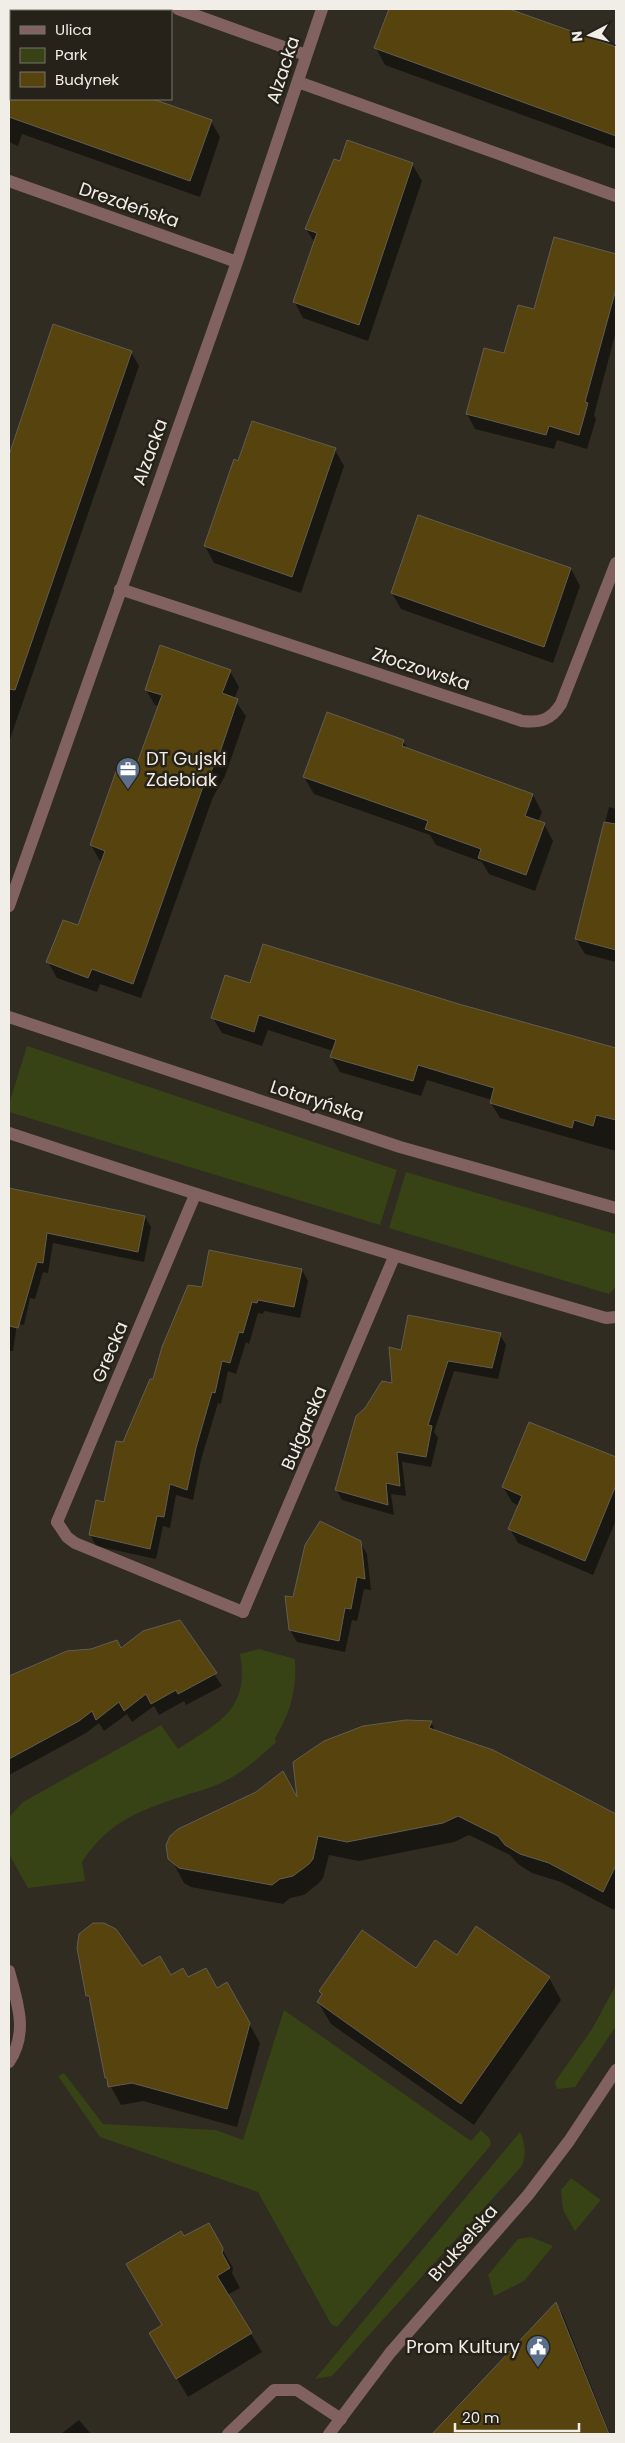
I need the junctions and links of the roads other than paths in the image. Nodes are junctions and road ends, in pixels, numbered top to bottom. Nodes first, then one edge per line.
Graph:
1 (178, 9) edge
2 (322, 9) edge
3 (306, 55) junction
4 (298, 82) junction
5 (9, 181) edge
6 (616, 196) edge
7 (237, 262) junction
8 (616, 563) edge
9 (120, 588) junction
10 (9, 906) edge
11 (9, 1017) edge
12 (9, 1133) edge
13 (195, 1195) junction
14 (616, 1208) edge
15 (394, 1257) junction
16 (616, 1317) edge
17 (243, 1612) joint
18 (9, 1970) edge
19 (9, 2062) edge
20 (616, 2070) edge
21 (341, 2419) junction
22 (228, 2434) edge
23 (329, 2434) edge

1 - 3 street
2 - 3 street, Alzacka
3 - 4 street, Alzacka
4 - 6 street
4 - 7 street, Alzacka
5 - 7 street, Drezdeńska
7 - 9 street, Alzacka
8 - 9 street, Złoczowska
9 - 10 street, Alzacka
11 - 14 street, Lotaryńska
12 - 13 street
13 - 15 street
13 - 17 street, Grecka
15 - 16 street
15 - 17 street, Bułgarska
18 - 19 street
20 - 21 street, Brukselska
21 - 22 street
21 - 23 street, Brukselska

